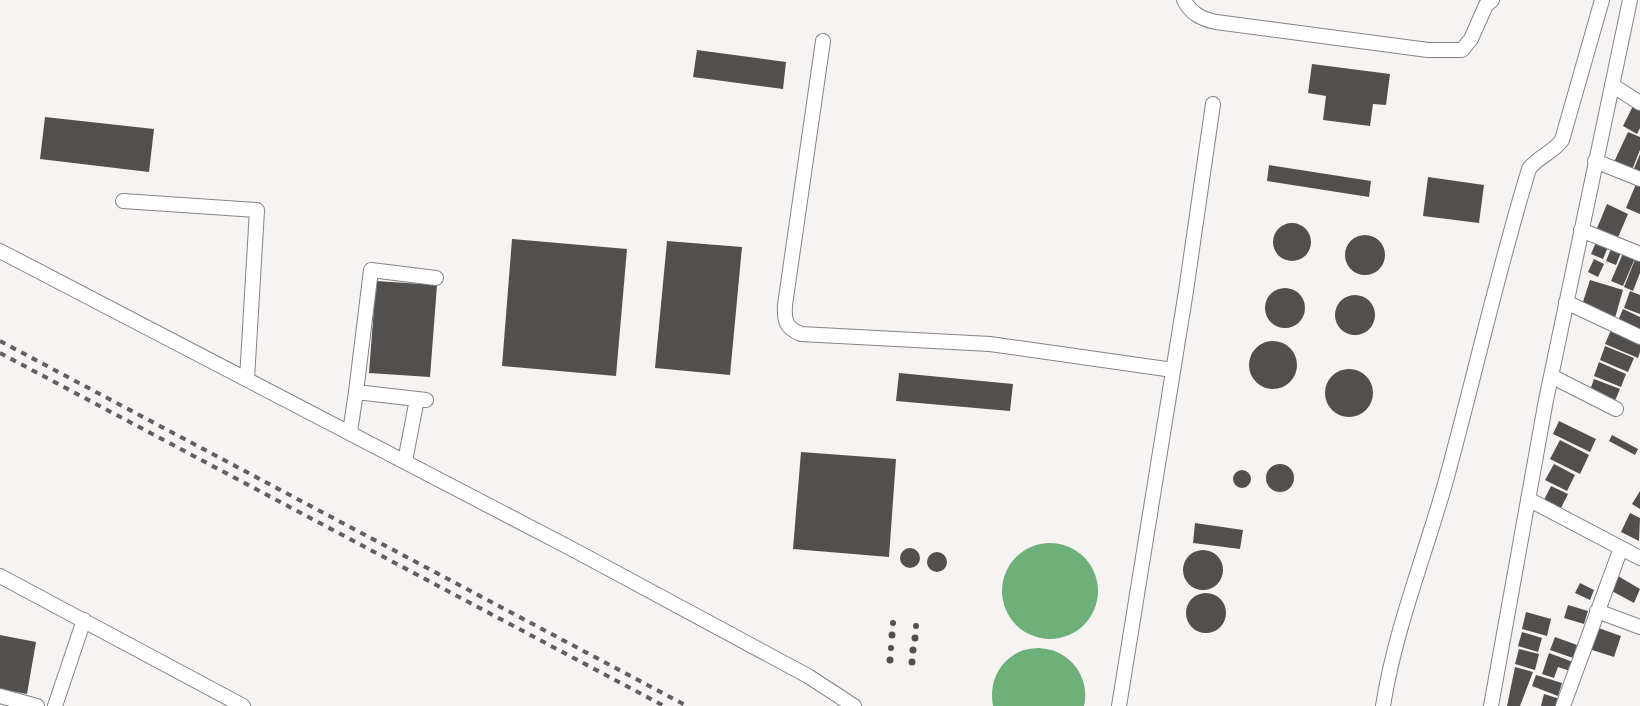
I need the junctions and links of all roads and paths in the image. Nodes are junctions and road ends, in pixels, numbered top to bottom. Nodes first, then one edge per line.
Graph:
1 (1184, 0) edge
2 (1492, 0) edge
3 (1602, 0) edge
4 (1630, 0) edge
5 (822, 41) dead end
6 (1612, 86) junction
7 (1640, 103) edge
8 (1213, 104) dead end
9 (1595, 161) junction
10 (1640, 179) edge
11 (123, 201) dead end
12 (1581, 230) junction
13 (0, 250) edge
14 (1640, 254) edge
15 (436, 278) dead end
16 (1566, 302) junction
17 (1640, 337) edge
18 (1173, 370) junction
19 (1551, 376) junction
20 (247, 379) junction
21 (356, 392) junction
22 (1616, 409) dead end
23 (350, 432) junction
24 (405, 461) junction
25 (1528, 498) junction
26 (1620, 548) junction
27 (1640, 558) edge
28 (0, 576) edge
29 (1597, 611) junction
30 (84, 620) junction
31 (1640, 628) edge
32 (0, 696) edge
33 (37, 706) edge
34 (54, 706) edge
35 (243, 706) edge
36 (854, 706) edge
37 (1119, 706) edge
38 (1383, 706) edge
39 (1491, 706) edge
40 (1563, 706) edge

1 - 2 street
3 - 38 street
4 - 6 street
5 - 18 street
6 - 7 street
6 - 9 street
8 - 18 street
9 - 10 street
9 - 12 street
11 - 20 street
12 - 14 street
12 - 16 street
13 - 20 street
15 - 21 street
16 - 17 street
16 - 19 street
18 - 37 street
19 - 22 street
19 - 25 street
20 - 23 street
21 - 23 street
21 - 24 street
23 - 24 street
24 - 36 street
25 - 26 street
25 - 39 street
26 - 27 street
26 - 29 street
28 - 30 street
29 - 31 street
29 - 40 street
30 - 34 street
30 - 35 street
32 - 33 street

